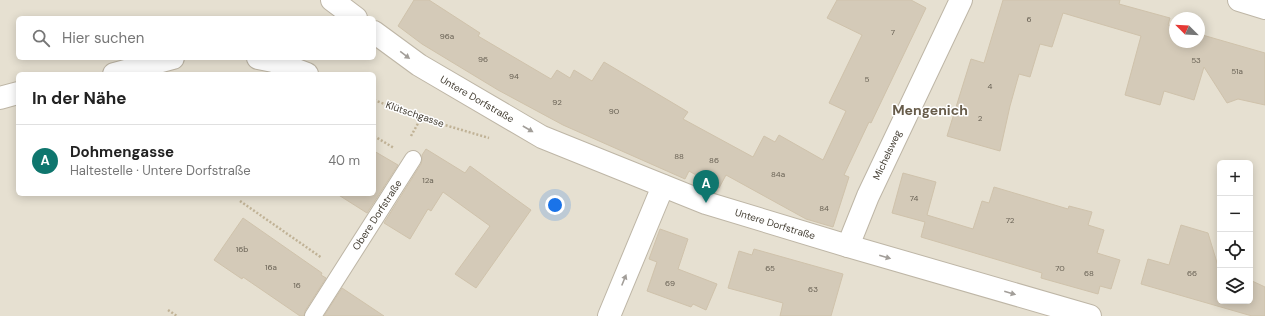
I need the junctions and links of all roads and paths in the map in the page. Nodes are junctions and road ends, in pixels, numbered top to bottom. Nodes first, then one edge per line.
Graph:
1 (332, 0) edge
2 (961, 0) edge
3 (1239, 0) edge
4 (1265, 8) edge
5 (353, 16) edge
6 (376, 34) edge
7 (166, 60) edge
8 (268, 60) edge
9 (121, 72) edge
10 (302, 72) edge
11 (16, 94) edge
12 (0, 98) edge
13 (376, 101) edge
14 (456, 128) dead end
15 (376, 137) edge
16 (388, 144) dead end
17 (413, 159) dead end
18 (663, 186) junction
19 (240, 201) dead end
20 (848, 246) junction
21 (341, 271) junction
22 (168, 310) dead end
23 (177, 316) edge
24 (313, 316) edge
25 (609, 316) edge
26 (1090, 316) edge

1 - 5 street
2 - 20 street, Michelsweg
3 - 4 street
6 -> 18 street, Untere Dorfstraße
7 - 9 street
8 - 10 street
11 - 12 street
13 - 14 path, Klütschgasse
15 - 16 path
17 - 21 lane, Obere Dorfstraße
18 - 20 street, Untere Dorfstraße
25 -> 18 street
19 - 21 path
20 -> 26 street, Untere Dorfstraße
21 - 24 lane, Obere Dorfstraße
22 - 23 path

